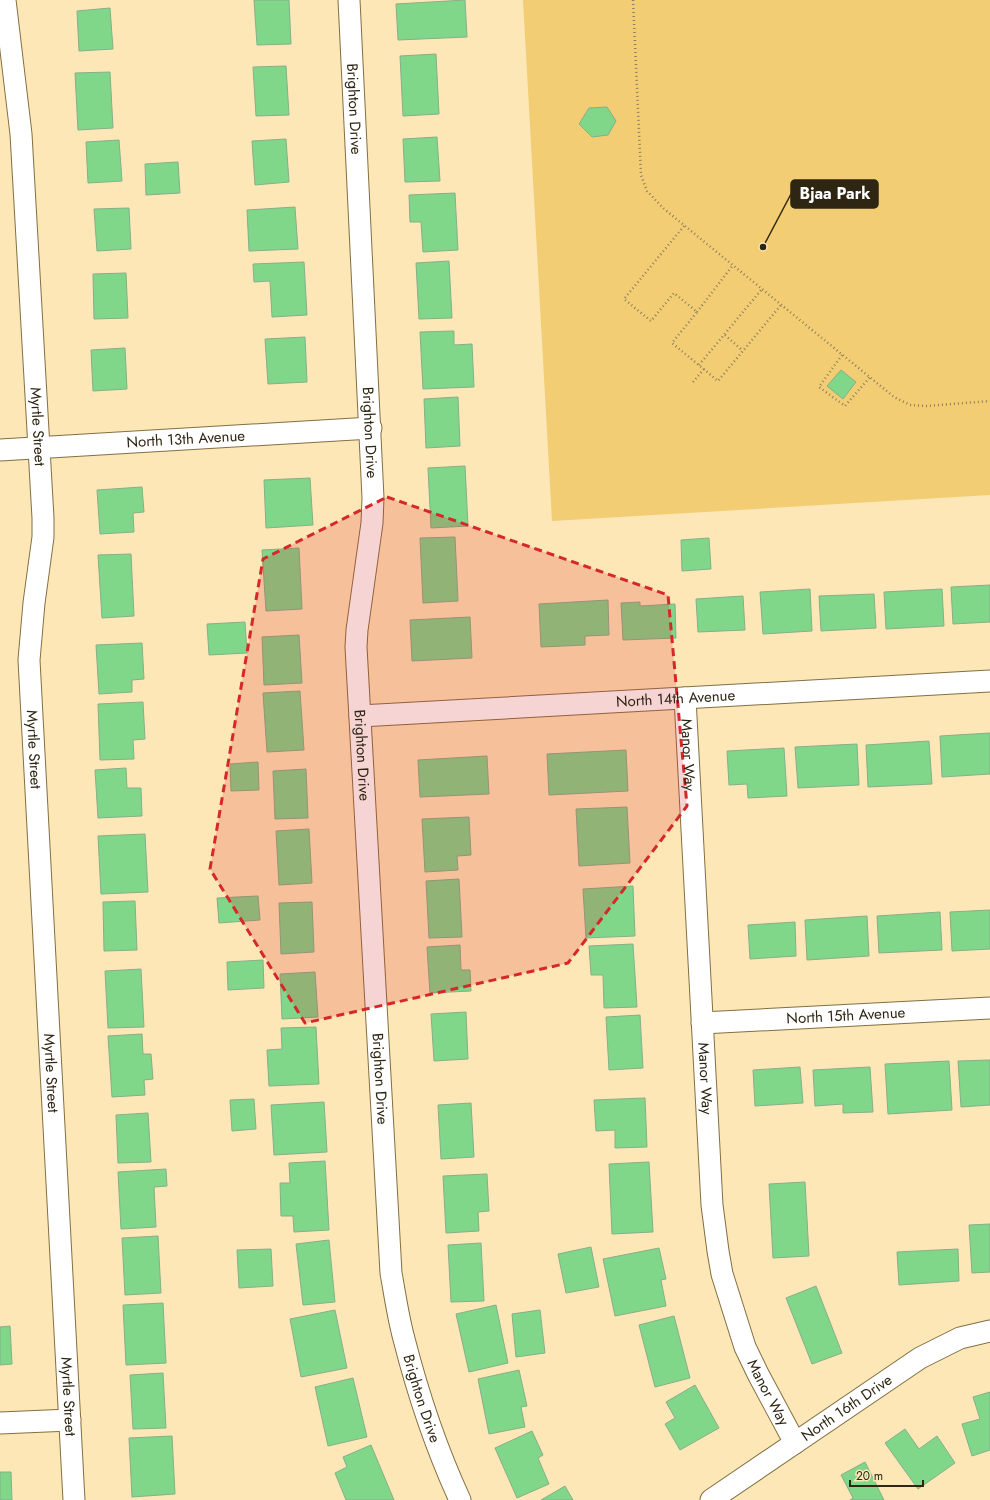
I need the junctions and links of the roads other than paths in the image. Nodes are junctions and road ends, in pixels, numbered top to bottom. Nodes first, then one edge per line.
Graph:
1 (6, 0) edge
2 (349, 0) edge
3 (371, 428) junction
4 (40, 448) junction
5 (0, 450) edge
6 (990, 681) edge
7 (685, 698) junction
8 (360, 716) junction
9 (990, 1008) edge
10 (702, 1023) junction
11 (990, 1331) edge
12 (70, 1420) junction
13 (0, 1423) edge
14 (795, 1443) junction
15 (74, 1500) edge
16 (460, 1500) edge
17 (711, 1500) edge

1 - 4 street, Myrtle Street
2 - 3 street, Brighton Drive
3 - 4 street, North 13th Avenue
3 - 8 street, Brighton Drive
4 - 5 street, North 13th Avenue
4 - 12 street, Myrtle Street
6 - 7 street, North 14th Avenue
7 - 8 street, North 14th Avenue
7 - 10 street, Manor Way
8 - 16 street, Brighton Drive
9 - 10 street, North 15th Avenue
10 - 14 street, Manor Way
11 - 14 street, North 16th Drive
12 - 13 street
12 - 15 street, Myrtle Street
14 - 17 street, North 16th Drive

